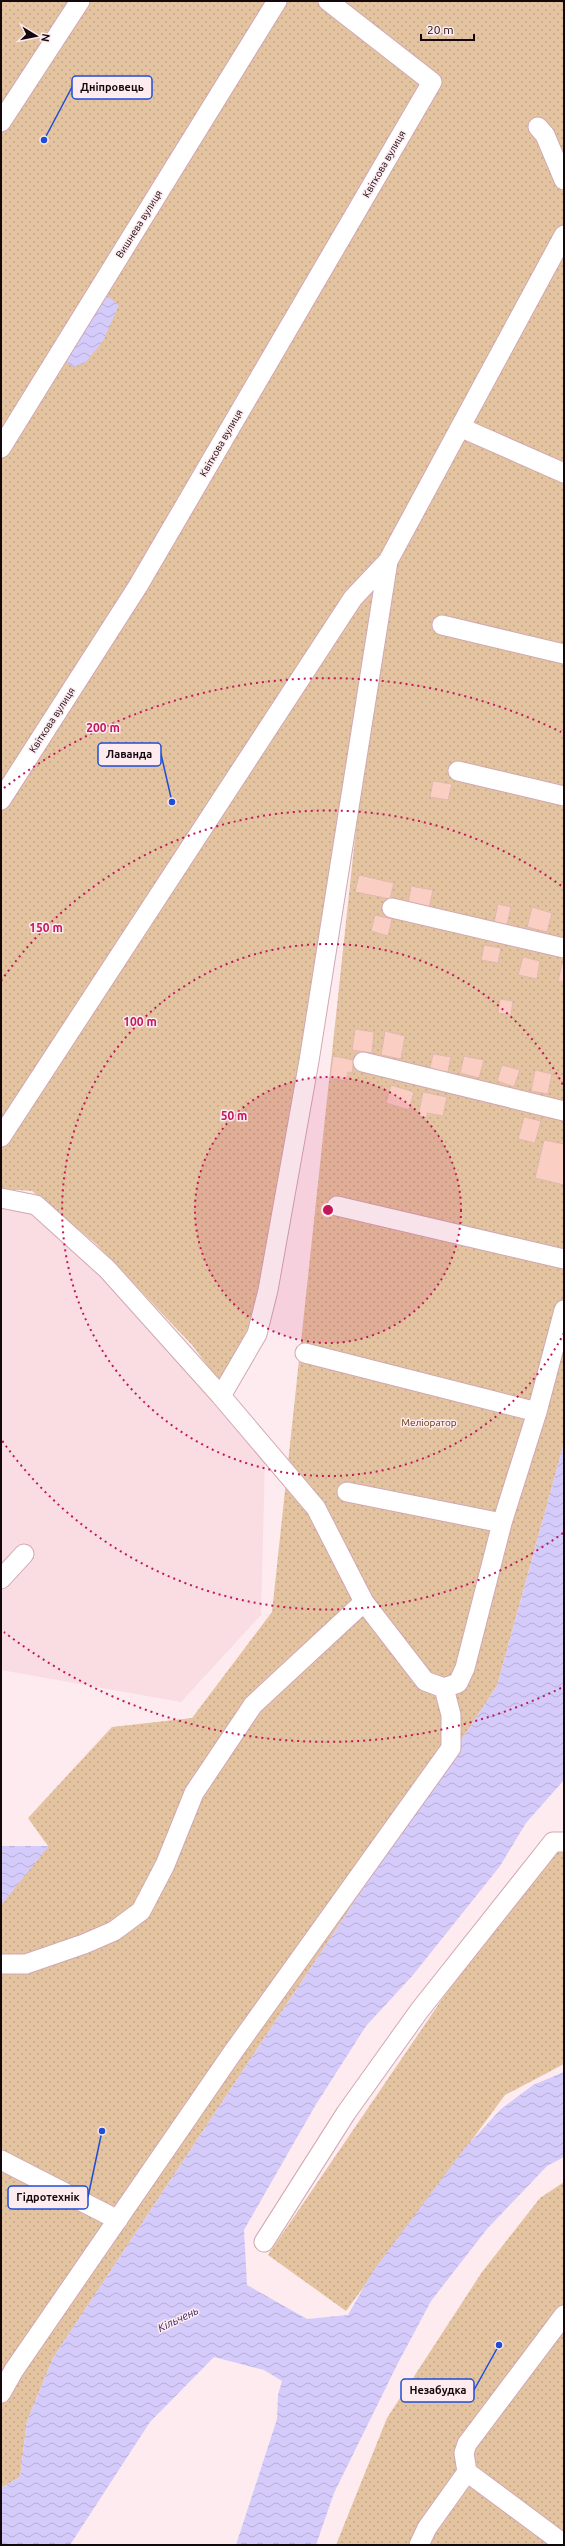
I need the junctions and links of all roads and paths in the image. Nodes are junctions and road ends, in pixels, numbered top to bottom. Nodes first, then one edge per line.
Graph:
1 (80, 1) edge
2 (277, 1) edge
3 (328, 1) edge
4 (1, 122) edge
5 (538, 127) dead end
6 (564, 180) edge
7 (564, 235) edge
8 (462, 428) junction
9 (1, 448) edge
10 (564, 473) edge
11 (388, 561) junction
12 (442, 625) dead end
13 (564, 654) edge
14 (458, 771) dead end
15 (564, 796) edge
16 (1, 800) edge
17 (392, 908) dead end
18 (564, 948) edge
19 (364, 1062) dead end
20 (564, 1111) edge
21 (1, 1137) edge
22 (1, 1198) edge
23 (337, 1206) dead end
24 (564, 1259) edge
25 (564, 1310) edge
26 (305, 1353) dead end
27 (221, 1396) junction
28 (537, 1412) junction
29 (347, 1492) dead end
30 (502, 1523) junction
31 (24, 1554) dead end
32 (1, 1579) edge
33 (364, 1602) junction
34 (444, 1688) junction
35 (564, 1842) edge
36 (1, 1964) edge
37 (1, 2160) edge
38 (118, 2220) junction
39 (264, 2242) dead end
40 (564, 2315) edge
41 (8, 2367) edge
42 (1, 2393) edge
43 (467, 2472) junction
44 (564, 2544) edge
45 (419, 2545) edge

1 - 4 street
2 - 9 street, Вишнева вулиця
3 - 16 street, Квіткова вулиця
5 - 6 street
7 - 8 street
8 - 10 street
8 - 11 street
11 - 21 street
11 - 27 street
12 - 13 street
14 - 15 street
17 - 18 street
19 - 20 street
22 - 27 street
23 - 24 street
25 - 28 street
26 - 28 street
27 - 33 street
28 - 30 street
29 - 30 street
30 - 34 street
31 - 32 street
33 - 34 street
33 - 36 street
34 - 38 street
35 - 39 street
37 - 38 street
38 - 41 street
40 - 43 street
41 - 42 street
43 - 44 street
43 - 45 street

